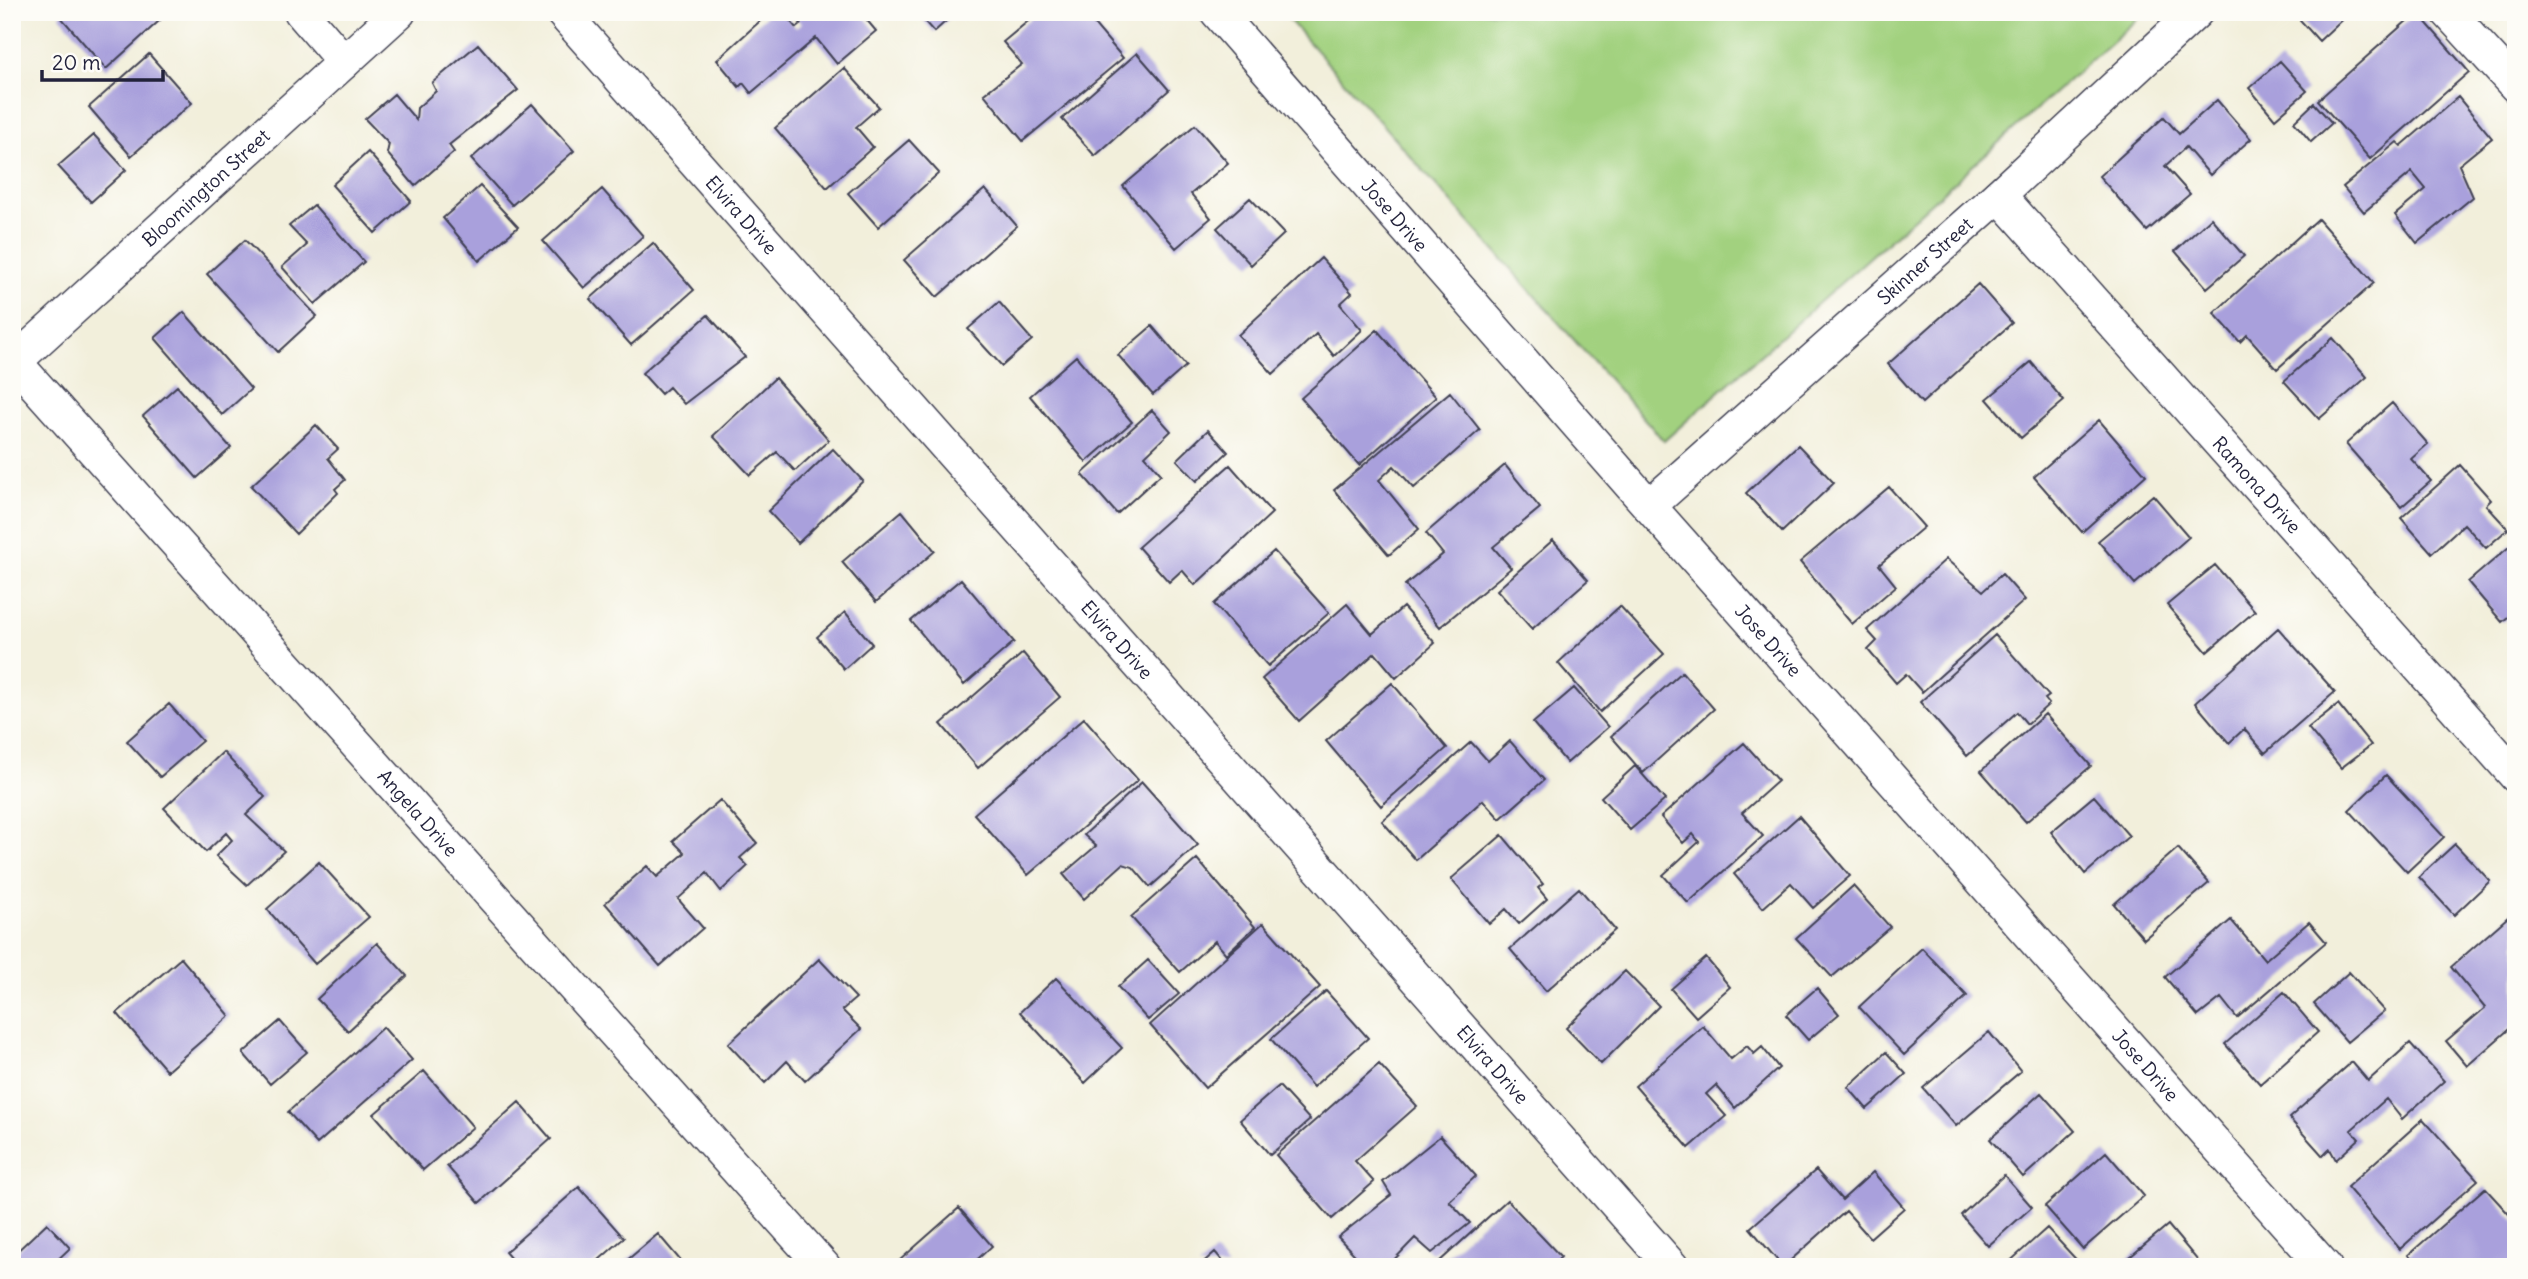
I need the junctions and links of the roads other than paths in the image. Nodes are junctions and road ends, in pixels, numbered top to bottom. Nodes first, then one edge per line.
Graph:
1 (302, 12) edge
2 (399, 12) edge
3 (562, 12) edge
4 (1217, 12) edge
5 (2196, 12) edge
6 (2448, 12) edge
7 (344, 62) junction
8 (2516, 86) edge
9 (1999, 195) junction
10 (13, 361) edge
11 (1649, 506) junction
12 (2516, 775) edge
13 (824, 1267) edge
14 (1672, 1267) edge
15 (2325, 1267) edge

1 - 7 street
2 - 7 street, Bloomington Street
3 - 14 street, Elvira Drive
4 - 11 street, Jose Drive
5 - 9 street, Skinner Street
6 - 8 street
7 - 10 street, Bloomington Street
9 - 11 street, Skinner Street
9 - 12 street, Ramona Drive
10 - 13 street, Angela Drive
11 - 15 street, Jose Drive

